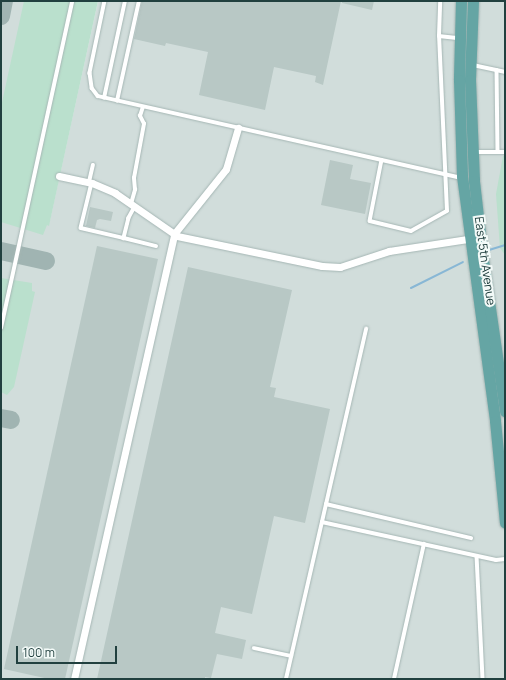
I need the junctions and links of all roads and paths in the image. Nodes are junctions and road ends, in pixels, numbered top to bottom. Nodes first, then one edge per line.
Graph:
1 (72, 1) edge
2 (105, 1) edge
3 (125, 1) edge
4 (139, 1) edge
5 (440, 1) edge
6 (461, 1) edge
7 (473, 1) edge
8 (438, 36) junction
9 (460, 38) junction
10 (470, 64) junction
11 (497, 70) junction
12 (505, 72) edge
13 (104, 98) junction
14 (117, 101) junction
15 (143, 107) junction
16 (238, 128) junction
17 (472, 152) junction
18 (498, 152) junction
19 (505, 152) edge
20 (382, 160) junction
21 (93, 165) dead end
22 (444, 174) junction
23 (59, 176) dead end
24 (462, 178) junction
25 (474, 181) junction
26 (90, 182) junction
27 (133, 205) junction
28 (174, 234) junction
29 (480, 237) junction
30 (124, 238) junction
31 (469, 239) junction
32 (156, 246) dead end
33 (1, 328) edge
34 (366, 329) dead end
35 (505, 411) edge
36 (326, 504) junction
37 (322, 522) junction
38 (505, 523) edge
39 (471, 538) dead end
40 (424, 544) junction
41 (477, 556) junction
42 (505, 559) edge
43 (254, 648) dead end
44 (292, 656) junction
45 (74, 679) edge
46 (286, 679) edge
47 (394, 679) edge
48 (482, 679) edge

1 - 33 lane
2 - 13 lane
3 - 13 lane
4 - 14 lane
5 - 8 lane
6 - 9 main road, East 5th Avenue
7 - 10 main road, East 5th Avenue
8 - 9 lane
8 - 22 lane
9 - 24 main road, East 5th Avenue
10 - 11 lane
10 - 17 main road, East 5th Avenue
11 - 12 lane
11 - 18 lane
13 - 14 lane
14 - 15 lane
15 - 16 lane
15 - 27 lane
16 - 20 lane
16 - 28 street
17 - 18 lane
17 - 25 main road, East 5th Avenue
18 - 19 lane
20 - 22 lane
20 - 22 lane
21 - 26 lane
22 - 24 lane
23 - 26 street
24 - 25 lane
24 - 31 main road, East 5th Avenue
25 - 29 main road, East 5th Avenue
26 - 27 street
26 - 30 lane
27 - 28 street
27 - 30 lane
28 - 31 street
28 - 45 street
29 - 31 street
29 - 35 main road, East 5th Avenue
30 - 32 lane
31 - 38 main road, East 5th Avenue
34 - 36 lane
36 - 37 lane
36 - 39 lane
37 - 40 lane
37 - 44 lane
40 - 41 lane
40 - 47 lane
41 - 42 lane
41 - 48 lane
43 - 44 lane
44 - 46 lane

